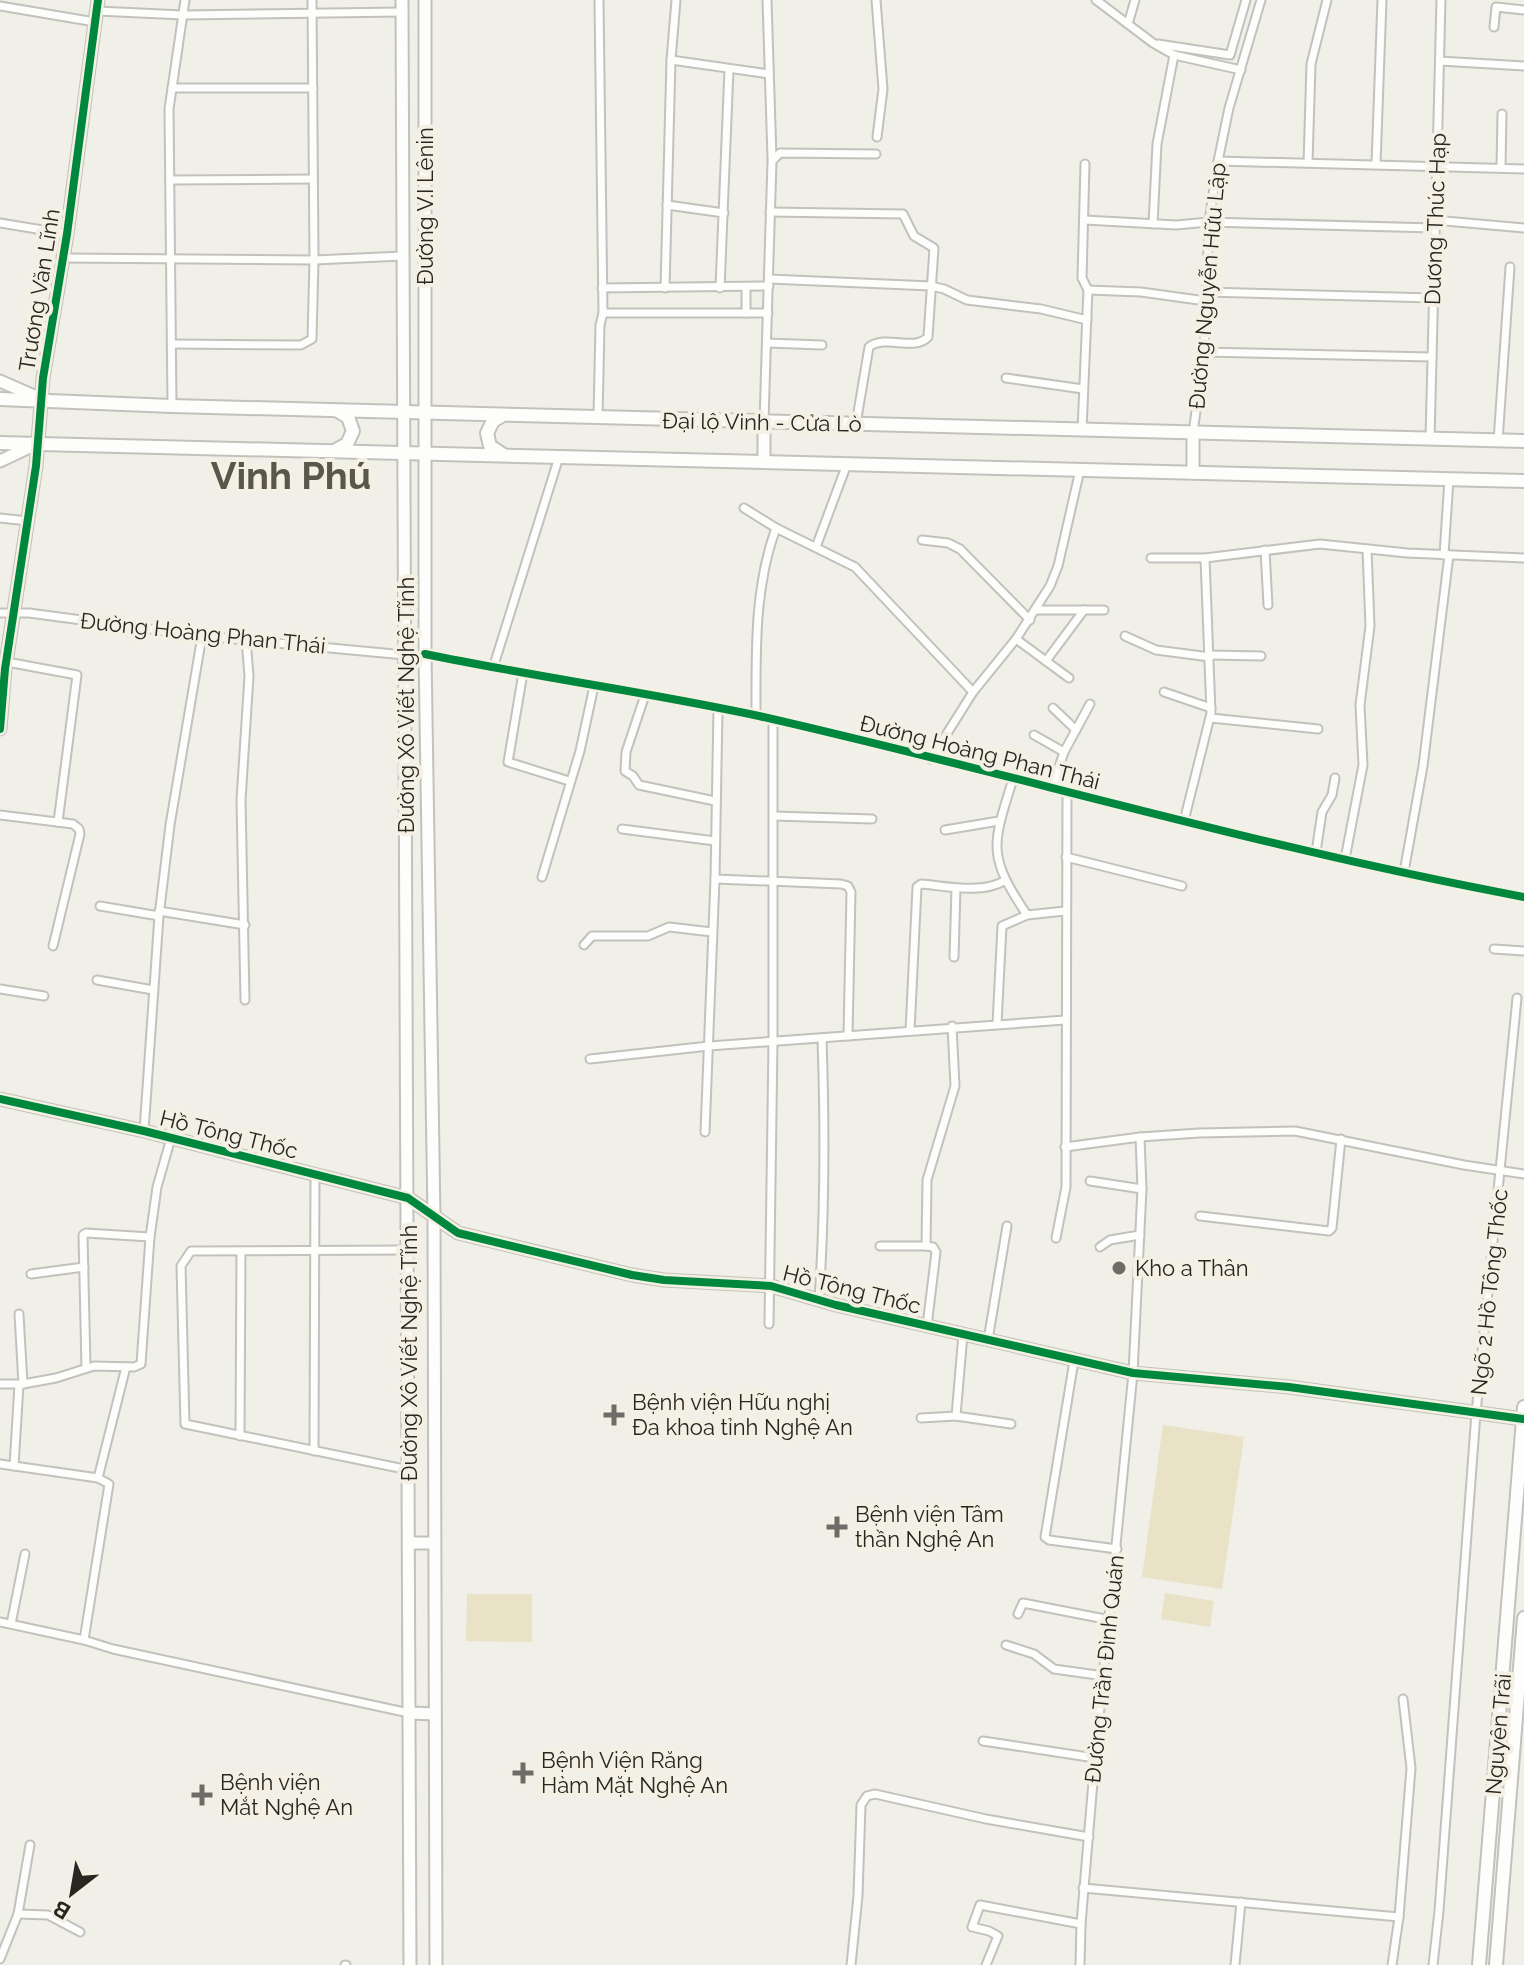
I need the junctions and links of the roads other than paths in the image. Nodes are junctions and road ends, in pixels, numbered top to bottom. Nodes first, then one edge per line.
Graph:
1 (185, 0) edge
2 (312, 0) edge
3 (425, 0) edge
4 (599, 0) edge
5 (676, 0) edge
6 (767, 0) edge
7 (876, 0) edge
8 (1096, 0) edge
9 (1135, 0) edge
10 (1246, 0) edge
11 (1261, 0) edge
12 (1327, 0) edge
13 (1382, 0) edge
14 (1441, 0) edge
15 (1510, 4) edge
16 (0, 6) edge
17 (402, 6) edge
18 (1524, 10) edge
19 (97, 11) edge
20 (313, 14) junction
21 (183, 15) junction
22 (1128, 24) junction
23 (1494, 27) dead end
24 (1153, 43) junction
25 (1174, 55) junction
26 (671, 60) junction
27 (1440, 61) junction
28 (1524, 66) edge
29 (729, 69) junction
30 (1241, 70) junction
31 (769, 74) junction
32 (172, 88) junction
33 (313, 88) junction
34 (1502, 114) dead end
35 (877, 137) dead end
36 (876, 154) dead end
37 (772, 161) junction
38 (1218, 161) junction
39 (1308, 163) junction
40 (1085, 164) dead end
41 (1376, 164) junction
42 (1436, 165) junction
43 (1501, 167) junction
44 (1524, 169) edge
45 (312, 179) junction
46 (170, 180) junction
47 (667, 205) junction
48 (770, 212) junction
49 (724, 213) junction
50 (1085, 220) junction
51 (1209, 222) junction
52 (0, 223) edge
53 (1153, 224) junction
54 (1434, 224) junction
55 (1524, 228) edge
56 (67, 234) junction
57 (403, 256) junction
58 (63, 258) junction
59 (172, 260) junction
60 (314, 260) junction
61 (1510, 267) dead end
62 (769, 283) junction
63 (931, 286) junction
64 (746, 287) junction
65 (602, 288) junction
66 (665, 288) junction
67 (720, 288) junction
68 (1088, 290) junction
69 (1206, 296) junction
70 (1433, 298) junction
71 (603, 313) junction
72 (746, 313) junction
73 (768, 313) junction
74 (1087, 320) junction
75 (767, 343) junction
76 (172, 344) junction
77 (822, 345) dead end
78 (1204, 352) junction
79 (1432, 357) junction
80 (1006, 378) dead end
81 (0, 381) edge
82 (1083, 389) junction
83 (0, 399) edge
84 (42, 400) junction
85 (172, 406) junction
86 (335, 410) junction
87 (403, 412) junction
88 (426, 412) junction
89 (506, 415) junction
90 (598, 417) junction
91 (764, 422) junction
92 (856, 424) junction
93 (1082, 430) junction
94 (1193, 433) junction
95 (1430, 439) junction
96 (1498, 441) junction
97 (1524, 441) edge
98 (0, 443) edge
99 (38, 443) junction
100 (333, 450) junction
101 (403, 452) junction
102 (426, 453) junction
103 (506, 455) junction
104 (560, 456) junction
105 (0, 461) edge
106 (764, 461) junction
107 (847, 464) junction
108 (1080, 470) junction
109 (1193, 473) junction
110 (1449, 479) junction
111 (1524, 481) edge
112 (744, 508) dead end
113 (0, 518) edge
114 (28, 521) junction
115 (776, 528) junction
116 (922, 540) dead end
117 (816, 547) junction
118 (1367, 549) junction
119 (1265, 550) junction
120 (1446, 555) junction
121 (1151, 558) dead end
122 (1205, 558) junction
123 (1524, 558) edge
124 (1268, 605) dead end
125 (1036, 610) junction
126 (1084, 610) junction
127 (1104, 610) dead end
128 (0, 613) edge
129 (15, 613) junction
130 (1030, 620) junction
131 (202, 636) junction
132 (1125, 636) dead end
133 (246, 639) junction
134 (1016, 639) junction
135 (425, 654) junction
136 (405, 655) junction
137 (1210, 656) junction
138 (1261, 656) dead end
139 (1046, 661) junction
140 (7, 662) junction
141 (493, 668) junction
142 (523, 673) junction
143 (1069, 678) dead end
144 (594, 686) junction
145 (973, 692) junction
146 (1164, 692) dead end
147 (645, 695) junction
148 (1090, 704) dead end
149 (1053, 708) dead end
150 (1211, 708) junction
151 (718, 709) junction
152 (756, 716) junction
153 (1211, 718) junction
154 (773, 720) junction
155 (0, 729) edge
156 (1318, 729) dead end
157 (1076, 730) junction
158 (1034, 735) dead end
159 (1064, 752) junction
160 (931, 759) junction
161 (1335, 778) dead end
162 (1013, 779) junction
163 (569, 781) junction
164 (1052, 789) junction
165 (1067, 792) junction
166 (715, 801) junction
167 (0, 815) edge
168 (774, 816) junction
169 (872, 819) dead end
170 (999, 821) junction
171 (1184, 821) junction
172 (58, 822) junction
173 (622, 829) dead end
174 (945, 830) dead end
175 (715, 841) junction
176 (1316, 852) junction
177 (1066, 857) junction
178 (1345, 859) junction
179 (1404, 872) junction
180 (542, 877) dead end
181 (715, 879) junction
182 (1004, 881) junction
183 (773, 882) junction
184 (1182, 886) dead end
185 (956, 888) junction
186 (1524, 897) edge
187 (100, 906) dead end
188 (1065, 911) junction
189 (159, 913) junction
190 (1027, 915) junction
191 (245, 925) junction
192 (712, 932) junction
193 (584, 945) dead end
194 (53, 946) dead end
195 (1494, 949) dead end
196 (1524, 951) edge
197 (954, 957) dead end
198 (97, 980) dead end
199 (0, 989) edge
200 (153, 990) junction
201 (44, 996) dead end
202 (1517, 998) dead end
203 (245, 1000) dead end
204 (1065, 1020) junction
205 (997, 1024) junction
206 (952, 1026) junction
207 (910, 1031) junction
208 (848, 1036) junction
209 (822, 1039) junction
210 (773, 1042) junction
211 (709, 1046) junction
212 (590, 1059) dead end
213 (0, 1099) edge
214 (144, 1131) junction
215 (705, 1132) dead end
216 (1140, 1137) junction
217 (171, 1138) junction
218 (1341, 1139) junction
219 (1065, 1147) junction
220 (1502, 1171) junction
221 (315, 1174) junction
222 (1524, 1174) edge
223 (1090, 1181) dead end
224 (1142, 1189) junction
225 (408, 1198) junction
226 (434, 1216) junction
227 (1200, 1216) dead end
228 (1007, 1226) dead end
229 (1140, 1235) junction
230 (150, 1237) junction
231 (1056, 1238) dead end
232 (880, 1246) dead end
233 (926, 1246) junction
234 (1100, 1247) dead end
235 (408, 1250) junction
236 (241, 1251) junction
237 (314, 1251) junction
238 (84, 1267) junction
239 (31, 1274) dead end
240 (771, 1286) junction
241 (819, 1300) junction
242 (19, 1314) dead end
243 (769, 1324) dead end
244 (927, 1326) junction
245 (963, 1334) junction
246 (988, 1340) junction
247 (1074, 1361) junction
248 (86, 1367) junction
249 (126, 1367) junction
250 (1133, 1373) junction
251 (0, 1384) edge
252 (21, 1384) junction
253 (1524, 1407) edge
254 (1476, 1413) junction
255 (956, 1416) junction
256 (921, 1418) dead end
257 (1524, 1419) edge
258 (1011, 1424) dead end
259 (240, 1436) junction
260 (314, 1451) junction
261 (0, 1464) edge
262 (14, 1466) junction
263 (409, 1470) junction
264 (98, 1478) junction
265 (409, 1543) junction
266 (433, 1543) junction
267 (1117, 1549) junction
268 (25, 1554) dead end
269 (1018, 1614) dead end
270 (1524, 1618) edge
271 (1110, 1620) junction
272 (0, 1622) edge
273 (11, 1624) junction
274 (1523, 1632) edge
275 (84, 1640) junction
276 (1006, 1645) dead end
277 (1104, 1676) junction
278 (1403, 1699) dead end
279 (409, 1713) junction
280 (435, 1714) junction
281 (983, 1741) dead end
282 (1095, 1758) junction
283 (1089, 1837) junction
284 (30, 1845) dead end
285 (1083, 1888) junction
286 (1241, 1902) junction
287 (18, 1914) junction
288 (1399, 1917) junction
289 (1081, 1924) junction
290 (80, 1932) dead end
291 (0, 1959) edge
292 (410, 1965) edge
293 (436, 1965) edge
294 (851, 1965) edge
295 (986, 1965) edge
296 (1079, 1965) edge
297 (1235, 1965) edge
298 (1392, 1965) edge
299 (1433, 1965) edge
300 (1479, 1965) edge
301 (1496, 1965) edge

1 - 21 street
2 - 20 street
3 - 88 main road, Đường V.I Lênin
4 - 65 street
5 - 26 street
6 - 31 street
7 - 35 street
8 - 22 street
9 - 22 street
10 - 24 street
11 - 30 street, Đường Nguyễn Hữu Lập
12 - 39 street
13 - 41 street
14 - 27 street, Dương Thúc Hạp
15 - 18 street
15 - 23 street
16 - 19 street
17 - 20 street
17 - 57 main road, Đường V.I Lênin
19 - 21 street
19 - 56 main road, Trương Văn Lĩnh
20 - 21 street
20 - 33 street
21 - 32 street
22 - 24 street
24 - 25 street
25 - 30 street
25 - 53 street
26 - 29 street
26 - 47 street
27 - 28 street
27 - 42 street, Dương Thúc Hạp
29 - 31 street
29 - 49 street
30 - 38 street, Đường Nguyễn Hữu Lập
31 - 37 street
32 - 33 street
32 - 46 street
33 - 45 street
34 - 43 street
36 - 37 street
37 - 48 street
38 - 39 street
38 - 51 street, Đường Nguyễn Hữu Lập
39 - 41 street
40 - 50 street
41 - 42 street
42 - 43 street
42 - 54 street, Dương Thúc Hạp
43 - 44 street
45 - 46 street
45 - 60 street
46 - 59 street
47 - 49 street
47 - 66 street
48 - 62 street
48 - 63 street
49 - 67 street
50 - 53 street
50 - 68 street
51 - 53 street
51 - 54 street
51 - 69 street, Đường Nguyễn Hữu Lập
52 - 56 street
54 - 55 street
54 - 70 street, Dương Thúc Hạp
56 - 58 main road, Trương Văn Lĩnh
57 - 60 street
57 - 87 main road, Đường V.I Lênin
58 - 59 street
58 - 84 main road, Trương Văn Lĩnh
59 - 60 street
59 - 76 street
60 - 76 street
61 - 96 street
62 - 63 street
62 - 64 street
62 - 73 street
63 - 74 street
63 - 92 street
64 - 67 street
64 - 72 street
65 - 66 street
65 - 71 street
66 - 67 street
68 - 69 street
68 - 74 street
69 - 70 street
69 - 78 street, Đường Nguyễn Hữu Lập
70 - 79 street, Dương Thúc Hạp
71 - 72 street
71 - 90 street
72 - 73 street
73 - 75 street
74 - 82 street
75 - 77 street
75 - 91 street
76 - 85 street
78 - 79 street
78 - 94 street, Đường Nguyễn Hữu Lập
79 - 95 street, Dương Thúc Hạp
80 - 82 street
81 - 84 main road
82 - 93 street
83 - 84 main road, Đại lộ Vinh - Cửa Lò
84 - 85 main road, Đại lộ Vinh - Cửa Lò
84 - 99 main road, Trương Văn Lĩnh
85 - 86 main road, Đại lộ Vinh - Cửa Lò
86 - 87 main road, Đại lộ Vinh - Cửa Lò
86 - 100 main road
87 - 88 main road, Đại lộ Vinh - Cửa Lò
87 - 101 main road, Đường V.I Lênin
88 - 89 main road, Đại lộ Vinh - Cửa Lò
88 - 102 main road, Đường V.I Lênin
89 - 90 main road, Đại lộ Vinh - Cửa Lò
89 - 103 main road
90 - 91 main road, Đại lộ Vinh - Cửa Lò
91 - 92 main road, Đại lộ Vinh - Cửa Lò
91 - 106 main road
92 - 93 main road, Đại lộ Vinh - Cửa Lò
93 - 94 main road, Đại lộ Vinh - Cửa Lò
94 - 95 main road, Đại lộ Vinh - Cửa Lò
94 - 109 main road
95 - 96 main road, Đại lộ Vinh - Cửa Lò
96 - 97 main road, Đại lộ Vinh - Cửa Lò
98 - 99 main road, Đại lộ Vinh - Cửa Lò
99 - 100 main road, Đại lộ Vinh - Cửa Lò
99 - 105 main road
99 - 114 main road, Trương Văn Lĩnh
100 - 101 main road, Đại lộ Vinh - Cửa Lò
101 - 102 main road, Đại lộ Vinh - Cửa Lò
101 - 136 main road, Đường Xô Viết Nghệ Tĩnh
102 - 103 main road, Đại lộ Vinh - Cửa Lò
102 - 135 main road, Đường Xô Viết Nghệ Tĩnh
103 - 104 main road, Đại lộ Vinh - Cửa Lò
104 - 106 main road, Đại lộ Vinh - Cửa Lò
104 - 141 street
106 - 107 main road, Đại lộ Vinh - Cửa Lò
107 - 108 main road, Đại lộ Vinh - Cửa Lò
107 - 117 street
108 - 109 main road, Đại lộ Vinh - Cửa Lò
108 - 125 street
109 - 110 main road, Đại lộ Vinh - Cửa Lò
110 - 111 main road, Đại lộ Vinh - Cửa Lò
110 - 120 street
112 - 115 street
113 - 114 street
114 - 129 main road, Trương Văn Lĩnh
115 - 117 street
115 - 152 street
116 - 130 street
117 - 145 street
118 - 119 street
118 - 120 street
118 - 178 street
119 - 122 street
119 - 124 street
120 - 123 street
120 - 179 street
121 - 122 street
122 - 137 street
125 - 126 street
125 - 130 street
126 - 127 street
126 - 139 street
128 - 129 street, Đường Hoàng Phan Thái
129 - 131 street, Đường Hoàng Phan Thái
129 - 140 main road, Trương Văn Lĩnh
130 - 134 street
131 - 133 street, Đường Hoàng Phan Thái
131 - 189 street
132 - 137 street
133 - 136 street, Đường Hoàng Phan Thái
133 - 191 street
134 - 139 street
134 - 145 street
135 - 141 street, Đường Hoàng Phan Thái
135 - 226 main road, Đường Xô Viết Nghệ Tĩnh
136 - 225 main road, Đường Xô Viết Nghệ Tĩnh
137 - 138 street
137 - 150 street
139 - 143 street
140 - 155 main road, Trương Văn Lĩnh
140 - 172 street
141 - 142 street, Đường Hoàng Phan Thái
142 - 144 street, Đường Hoàng Phan Thái
142 - 163 street
144 - 147 street, Đường Hoàng Phan Thái
144 - 163 street
145 - 160 street
146 - 150 street
147 - 151 street, Đường Hoàng Phan Thái
147 - 166 street
148 - 157 street
149 - 157 street
150 - 153 street
151 - 152 street, Đường Hoàng Phan Thái
151 - 166 street
152 - 154 street, Đường Hoàng Phan Thái
153 - 156 street
153 - 171 street
154 - 160 street, Đường Hoàng Phan Thái
154 - 168 street
157 - 159 street
158 - 159 street
159 - 164 street
160 - 162 street, Đường Hoàng Phan Thái
161 - 176 street
162 - 164 street, Đường Hoàng Phan Thái
162 - 170 street
163 - 180 street
164 - 165 street, Đường Hoàng Phan Thái
165 - 171 street, Đường Hoàng Phan Thái
165 - 177 street
166 - 175 street
167 - 172 street
168 - 169 street
168 - 183 street
170 - 174 street
170 - 182 street
171 - 176 street, Đường Hoàng Phan Thái
172 - 194 street
173 - 175 street
175 - 181 street
176 - 178 street, Đường Hoàng Phan Thái
177 - 184 street
177 - 188 street
178 - 179 street, Đường Hoàng Phan Thái
179 - 186 street, Đường Hoàng Phan Thái
181 - 183 street
181 - 192 street
182 - 185 street
182 - 190 street
183 - 208 street
183 - 210 street
185 - 197 street
185 - 207 street
187 - 189 street
188 - 190 street
188 - 204 street
189 - 191 street
189 - 200 street
190 - 205 street
191 - 203 street
192 - 193 street
192 - 211 street
195 - 196 street
198 - 200 street
199 - 201 street
200 - 214 street
202 - 220 street, Ngõ 2 Hồ Tông Thốc
204 - 205 street
204 - 219 street
205 - 206 street
206 - 207 street
206 - 233 street
207 - 208 street
208 - 209 street
209 - 210 street
209 - 241 street
210 - 211 street
210 - 240 street
211 - 212 street
211 - 215 street
213 - 214 main road, Hồ Tông Thốc
214 - 217 main road, Hồ Tông Thốc
216 - 218 street
216 - 219 street
216 - 224 street, Đường Trần Đình Quán
217 - 221 main road, Hồ Tông Thốc
217 - 230 street
218 - 220 street
218 - 227 street
219 - 231 street
220 - 222 street
220 - 254 street, Ngõ 2 Hồ Tông Thốc
221 - 225 main road, Hồ Tông Thốc
221 - 237 street
223 - 224 street
224 - 229 street, Đường Trần Đình Quán
225 - 226 main road, Hồ Tông Thốc
225 - 235 main road, Đường Xô Viết Nghệ Tĩnh
226 - 240 main road, Hồ Tông Thốc
226 - 266 main road, Đường Xô Viết Nghệ Tĩnh
228 - 246 street
229 - 234 street
229 - 250 street, Đường Trần Đình Quán
230 - 238 street
230 - 249 street
232 - 233 street
233 - 244 street
235 - 237 street
235 - 263 main road, Đường Xô Viết Nghệ Tĩnh
236 - 237 street
236 - 259 street
236 - 259 street
237 - 260 street
238 - 239 street
238 - 248 street
240 - 241 main road, Hồ Tông Thốc
240 - 243 street
241 - 244 main road, Hồ Tông Thốc
242 - 252 street
244 - 245 main road, Hồ Tông Thốc
245 - 246 main road, Hồ Tông Thốc
245 - 255 street
246 - 247 main road, Hồ Tông Thốc
247 - 250 main road, Hồ Tông Thốc
247 - 267 street
248 - 249 street
248 - 252 street
249 - 264 street
250 - 254 main road, Hồ Tông Thốc
250 - 267 street, Đường Trần Đình Quán
251 - 252 street
252 - 262 street
253 - 257 main road, Nguyên Trãi
254 - 257 main road, Hồ Tông Thốc
254 - 299 street, Ngõ 2 Hồ Tông Thốc
255 - 256 street
255 - 258 street
257 - 300 main road, Nguyên Trãi
259 - 260 street
260 - 263 street
261 - 262 street
262 - 264 street
263 - 265 main road, Đường Xô Viết Nghệ Tĩnh
264 - 275 street
265 - 266 main road
265 - 279 main road, Đường Xô Viết Nghệ Tĩnh
266 - 280 main road, Đường Xô Viết Nghệ Tĩnh
267 - 271 street, Đường Trần Đình Quán
268 - 273 street
269 - 271 street
270 - 274 main road
271 - 277 street, Đường Trần Đình Quán
272 - 273 street
273 - 275 street
274 - 301 main road
275 - 279 street
276 - 277 street
277 - 282 street, Đường Trần Đình Quán
278 - 288 street
279 - 280 main road
279 - 292 main road, Đường Xô Viết Nghệ Tĩnh
280 - 293 main road, Đường Xô Viết Nghệ Tĩnh
281 - 282 street
282 - 283 street, Đường Trần Đình Quán
283 - 285 street, Đường Trần Đình Quán
283 - 294 street
284 - 287 street
285 - 286 street
285 - 289 street, Đường Trần Đình Quán
286 - 288 street
286 - 297 street
287 - 290 street
287 - 291 street
288 - 298 street
289 - 295 street
289 - 296 street, Đường Trần Đình Quán

